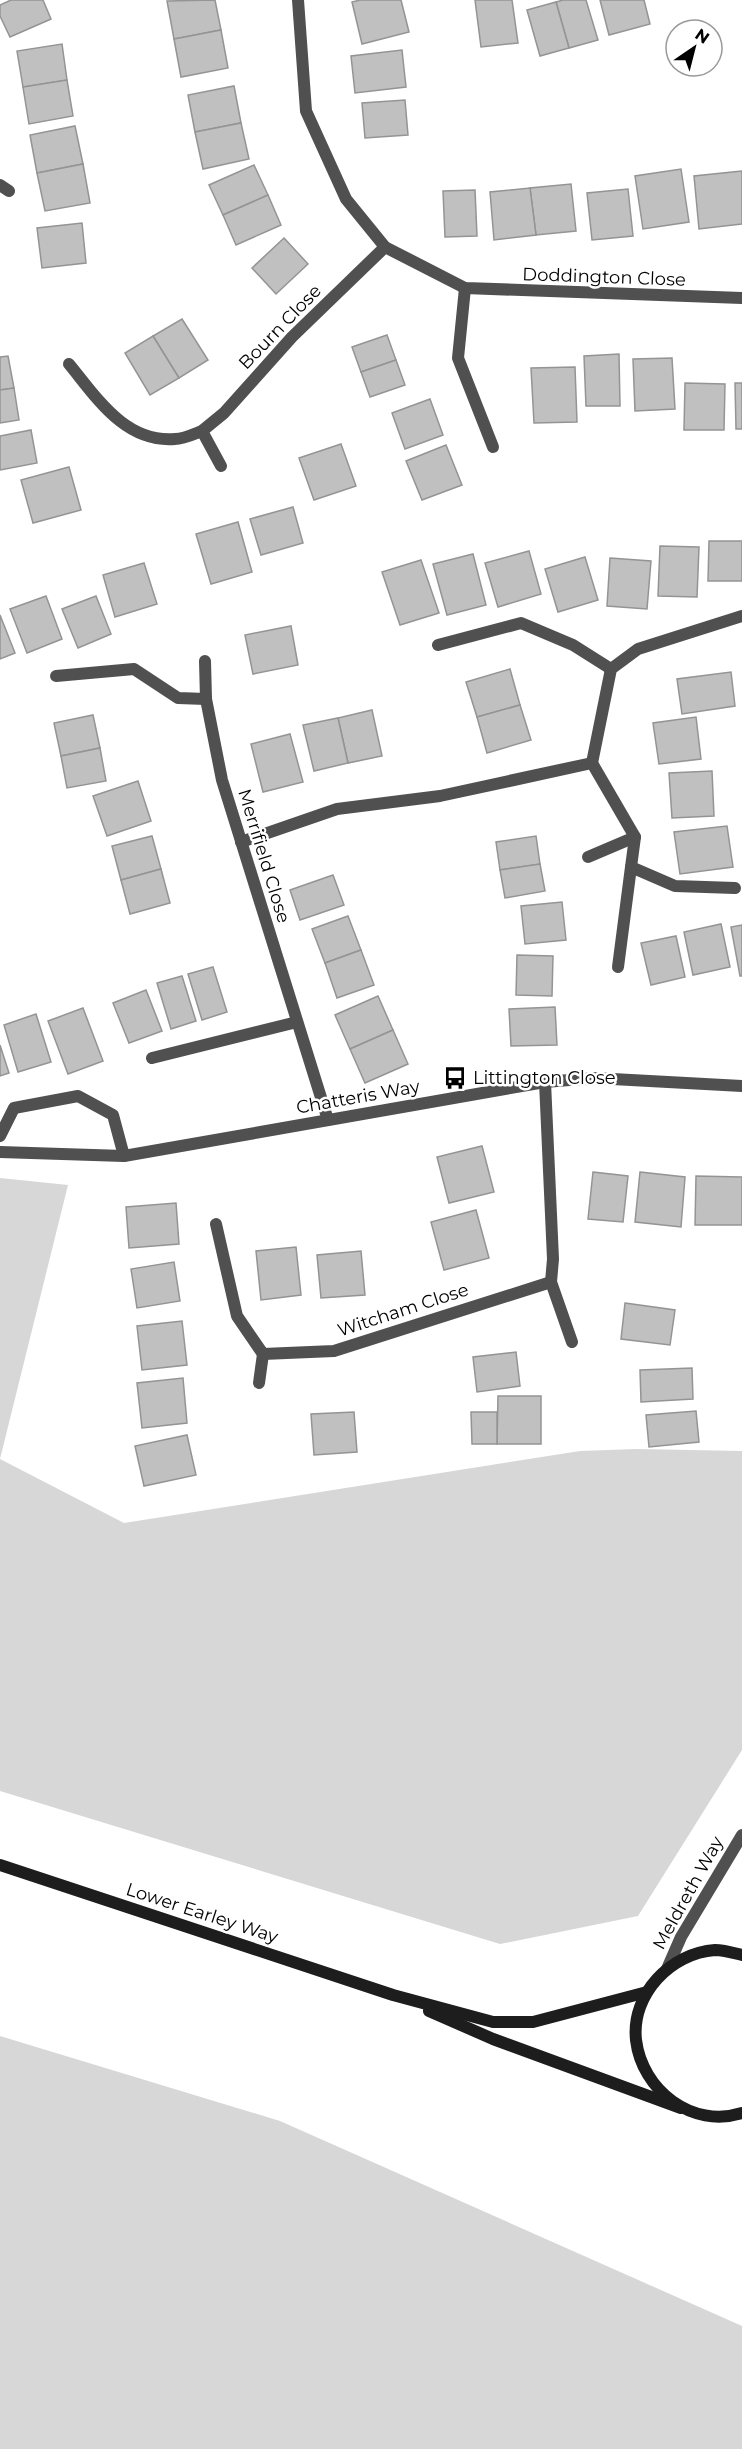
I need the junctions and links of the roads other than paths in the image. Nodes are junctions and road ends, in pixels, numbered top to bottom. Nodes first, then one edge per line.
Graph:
1 (298, 0) edge
2 (385, 248) junction
3 (465, 288) junction
4 (742, 298) edge
5 (69, 364) dead end
6 (202, 431) junction
7 (492, 447) dead end
8 (221, 466) dead end
9 (742, 615) edge
10 (438, 645) dead end
11 (205, 661) dead end
12 (611, 669) junction
13 (56, 676) dead end
14 (206, 699) junction
15 (592, 763) junction
16 (634, 837) junction
17 (241, 842) junction
18 (588, 857) dead end
19 (631, 867) junction
20 (735, 888) dead end
21 (618, 967) dead end
22 (297, 1022) junction
23 (152, 1058) dead end
24 (545, 1082) junction
25 (742, 1086) edge
26 (328, 1120) junction
27 (0, 1136) edge
28 (0, 1152) edge
29 (124, 1156) junction
30 (216, 1224) dead end
31 (551, 1282) junction
32 (572, 1342) dead end
33 (263, 1354) junction
34 (259, 1383) dead end
35 (742, 1834) edge
36 (0, 1865) edge
37 (742, 1955) edge
38 (667, 1969) junction
39 (647, 1992) junction
40 (393, 1995) junction
41 (681, 2108) junction
42 (742, 2113) edge

1 - 2 street, Doddington Close
2 - 3 street, Doddington Close
2 - 6 street, Bourn Close
3 - 4 street, Doddington Close
3 - 7 street
5 - 6 street, Bourn Close
6 - 8 street
9 - 12 street
10 - 12 street
11 - 14 street, Merrifield Close
12 - 15 street
13 - 14 street
14 - 17 street, Merrifield Close
15 - 16 street
15 - 17 street
16 - 18 street
16 - 19 street
17 - 22 street, Merrifield Close
19 - 20 street
19 - 21 street
22 - 23 street
22 - 26 street, Merrifield Close
24 - 25 street, Chatteris Way
24 - 26 street, Chatteris Way
24 - 31 street
26 - 29 street, Chatteris Way
27 - 29 street
28 - 29 street, Chatteris Way
30 - 33 street
31 - 32 street
31 - 33 street, Witcham Close
33 - 34 street
35 - 38 street, Meldreth Way
36 - 40 main road, Lower Earley Way
37 - 38 main road
38 - 39 main road
39 - 40 main road, Lower Earley Way
39 - 41 main road
40 - 41 main road, Lower Earley Way
41 - 42 main road, Lower Earley Way

